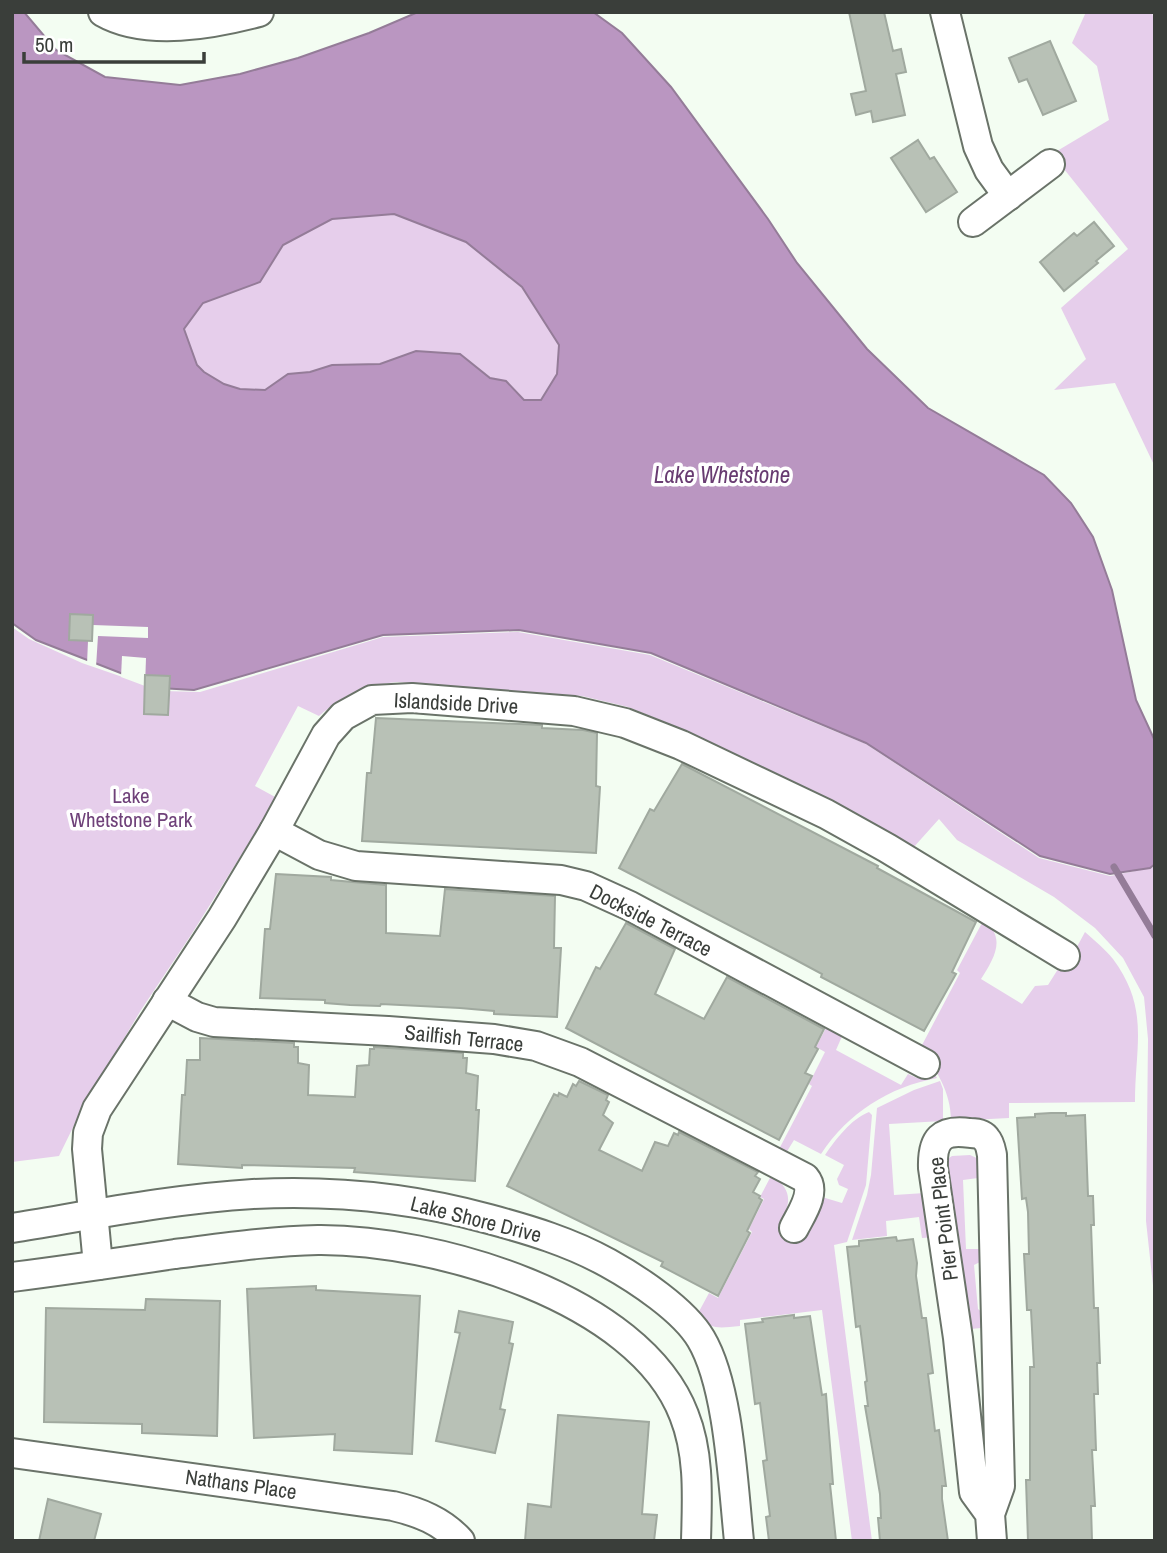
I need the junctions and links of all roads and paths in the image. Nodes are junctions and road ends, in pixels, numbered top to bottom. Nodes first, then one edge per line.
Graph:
1 (103, 12) edge
2 (259, 12) edge
3 (944, 12) edge
4 (1049, 164) dead end
5 (1008, 196) junction
6 (972, 222) dead end
7 (274, 831) junction
8 (1065, 956) dead end
9 (167, 1001) junction
10 (925, 1063) dead end
11 (93, 1215) junction
12 (12, 1228) edge
13 (794, 1228) dead end
14 (98, 1265) junction
15 (12, 1277) edge
16 (12, 1453) edge
17 (991, 1527) edge
18 (460, 1541) edge
19 (696, 1541) edge
20 (739, 1541) edge

1 - 2 street
3 - 5 street
4 - 5 street
5 - 6 street
7 - 8 street, Islandside Drive
7 - 9 street, Islandside Drive
7 - 10 street, Dockside Terrace
9 - 11 street, Islandside Drive
9 - 13 street, Sailfish Terrace
11 - 12 street, Lake Shore Drive
11 - 14 street, Islandside Drive
11 - 20 street, Lake Shore Drive
14 - 15 street
14 - 19 street
16 - 18 street, Nathans Place
17 - 17 street, Pier Point Place

